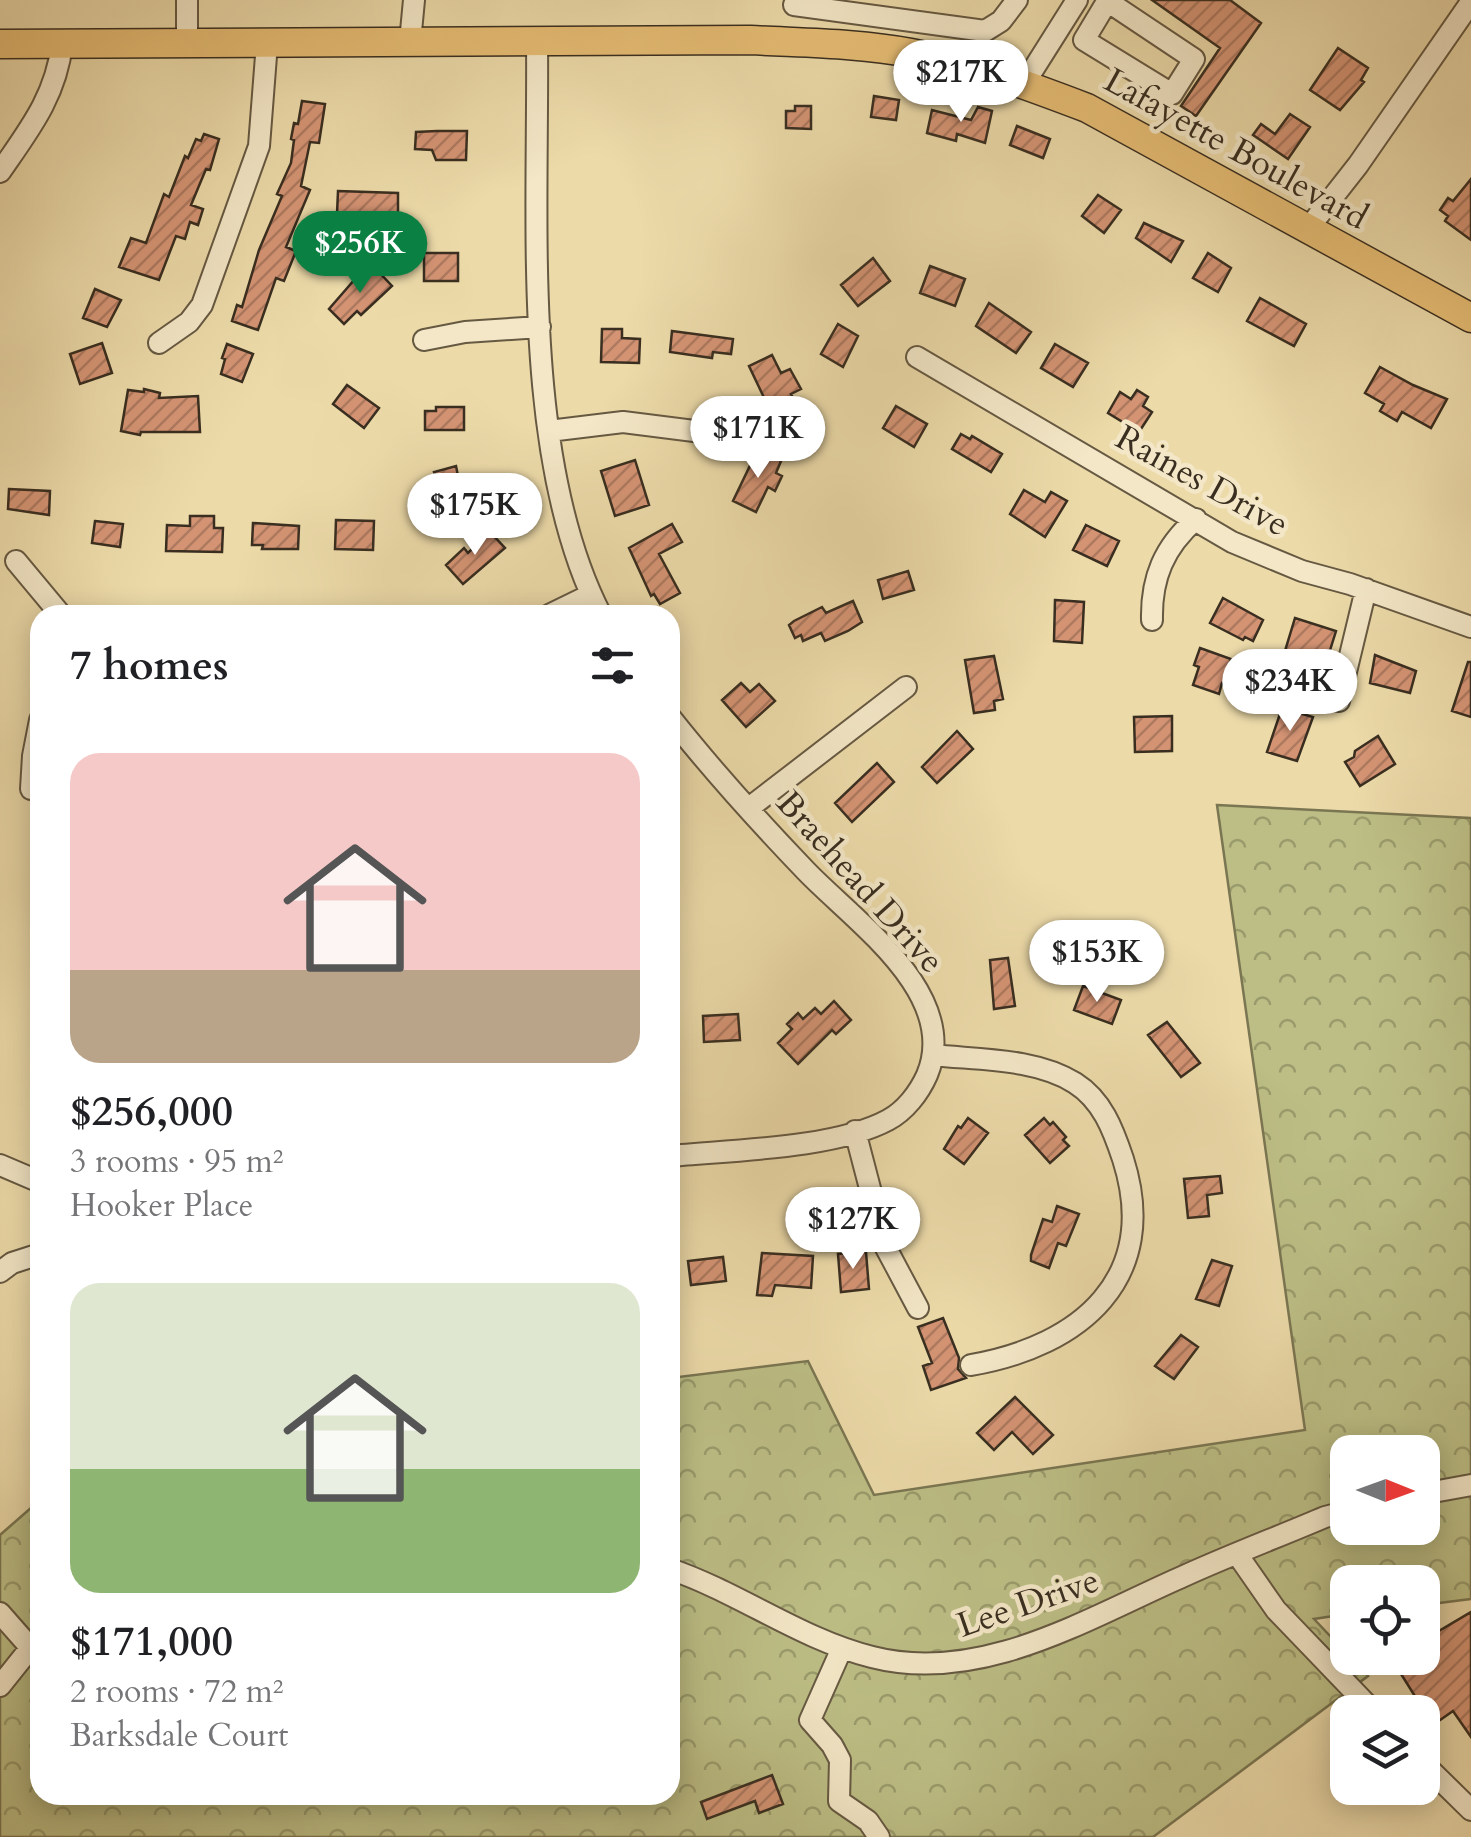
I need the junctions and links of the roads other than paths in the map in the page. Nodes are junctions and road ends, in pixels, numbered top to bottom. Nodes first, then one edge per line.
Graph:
1 (187, 0) edge
2 (414, 0) edge
3 (1017, 0) edge
4 (794, 2) edge
5 (1471, 2) edge
6 (1095, 3) edge
7 (537, 41) junction
8 (410, 42) junction
9 (792, 42) junction
10 (187, 43) junction
11 (266, 43) junction
12 (0, 44) edge
13 (62, 44) junction
14 (1024, 84) junction
15 (0, 172) edge
16 (1307, 230) junction
17 (1471, 318) edge
18 (540, 328) junction
19 (424, 340) dead end
20 (159, 343) dead end
21 (918, 357) dead end
22 (550, 431) junction
23 (702, 432) dead end
24 (1196, 519) junction
25 (16, 562) dead end
26 (1366, 590) junction
27 (590, 595) junction
28 (53, 605) edge
29 (570, 605) edge
30 (596, 605) edge
31 (1152, 620) dead end
32 (1471, 626) edge
33 (906, 686) dead end
34 (1339, 701) dead end
35 (680, 729) edge
36 (749, 808) junction
37 (933, 1054) junction
38 (856, 1131) junction
39 (680, 1155) edge
40 (0, 1165) edge
41 (30, 1178) edge
42 (30, 1257) edge
43 (0, 1272) edge
44 (918, 1308) dead end
45 (971, 1365) dead end
46 (1471, 1485) edge
47 (1440, 1491) edge
48 (1330, 1516) edge
49 (1237, 1554) junction
50 (680, 1572) edge
51 (0, 1612) edge
52 (30, 1638) edge
53 (30, 1646) edge
54 (842, 1648) junction
55 (0, 1686) edge
56 (1358, 1695) edge
57 (1440, 1780) edge
58 (1471, 1810) edge
59 (879, 1837) edge

1 - 10 street
2 - 8 street
3 - 4 street
4 - 9 street
5 - 16 street
6 - 6 street
6 - 14 street
7 - 8 main road, Lafayette Boulevard
7 - 9 main road, Lafayette Boulevard
7 - 18 street
8 - 11 main road, Lafayette Boulevard
9 - 14 main road, Lafayette Boulevard
10 - 11 main road, Lafayette Boulevard
10 - 13 main road, Lafayette Boulevard
11 - 20 street
12 - 13 main road, Lafayette Boulevard
13 - 15 street
14 - 16 main road, Lafayette Boulevard
16 - 17 main road, Lafayette Boulevard
18 - 19 street
18 - 22 street
21 - 24 street, Raines Drive
22 - 23 street
22 - 27 street
24 - 26 street, Raines Drive
24 - 31 street
25 - 28 street
26 - 32 street, Raines Drive
26 - 34 street
27 - 29 street
27 - 30 street
33 - 36 street
35 - 36 street, Braehead Drive
36 - 37 street, Braehead Drive
37 - 38 street
37 - 45 street
38 - 39 street
38 - 44 street
40 - 41 street
42 - 43 street
46 - 47 street
48 - 49 street, Lee Drive
49 - 54 street, Lee Drive
49 - 56 street
50 - 54 street, Lee Drive
51 - 52 street
53 - 55 street
54 - 59 street
57 - 58 street

